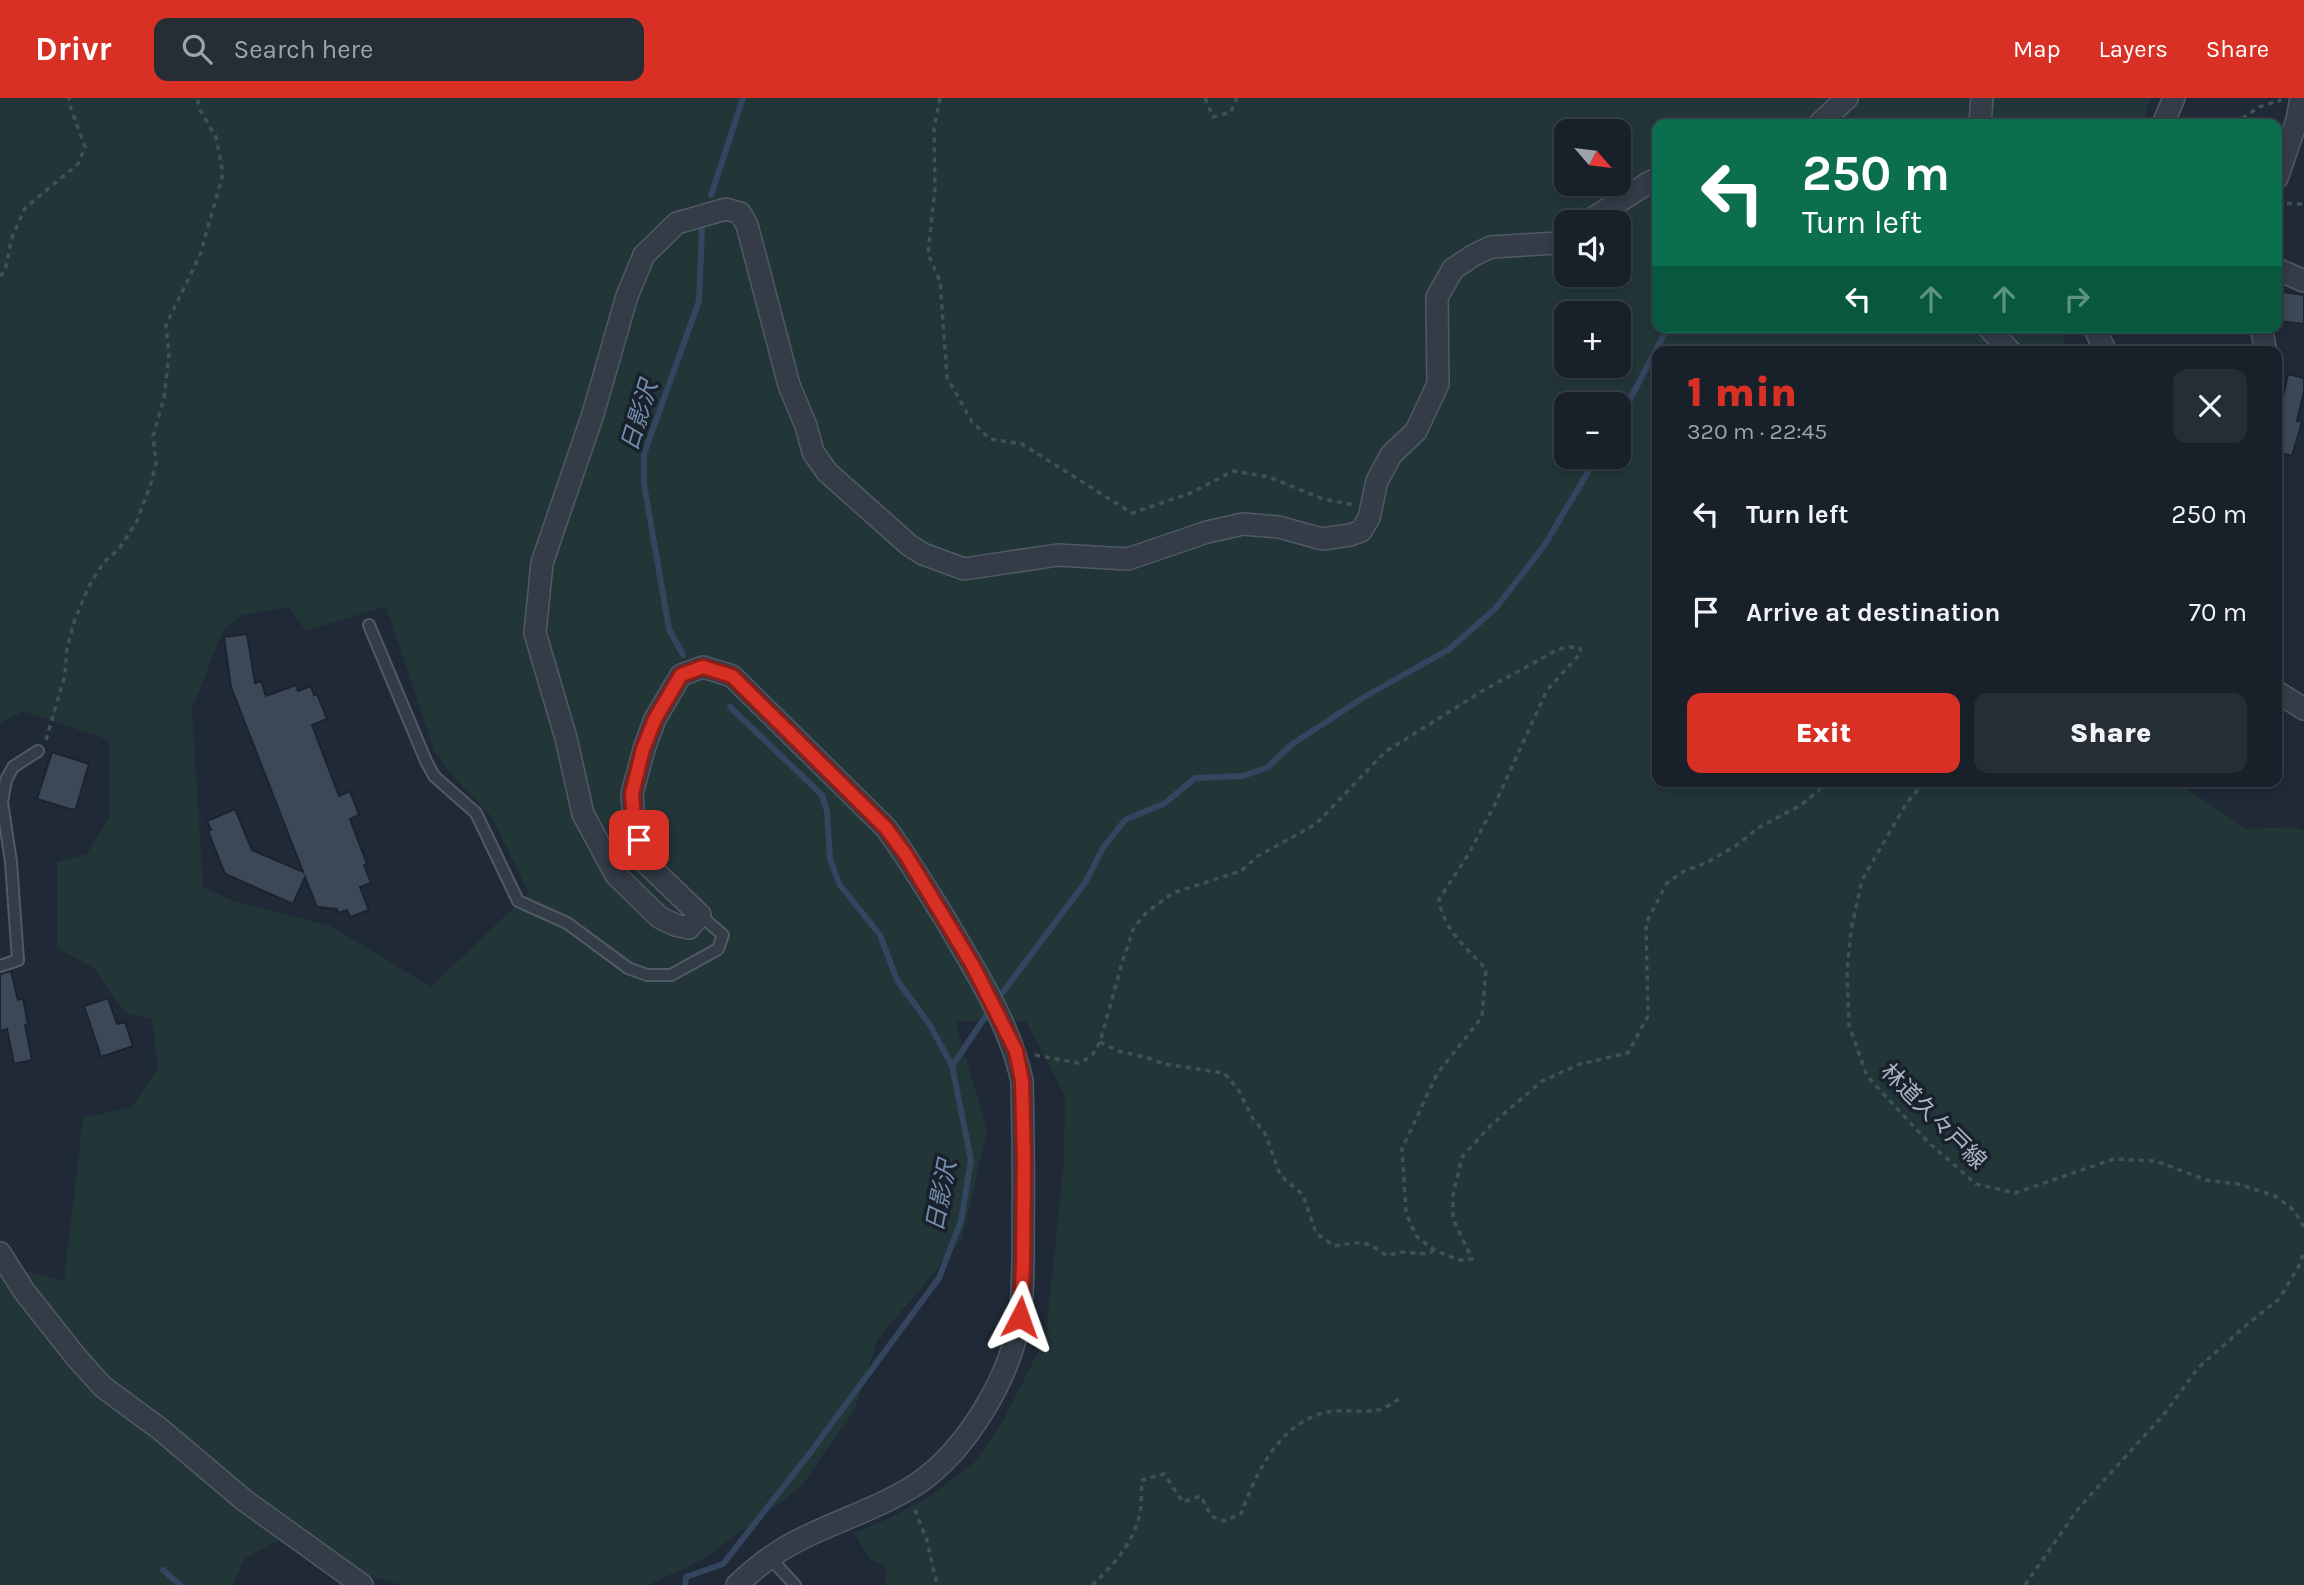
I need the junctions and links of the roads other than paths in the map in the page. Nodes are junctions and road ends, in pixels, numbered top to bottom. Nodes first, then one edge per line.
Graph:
1 (1847, 98) edge
2 (1982, 98) edge
3 (2174, 98) edge
4 (2301, 98) edge
5 (1824, 119) edge
6 (1980, 119) edge
7 (2165, 119) edge
8 (2282, 164) edge
9 (1652, 181) edge
10 (1606, 210) edge
11 (1554, 243) edge
12 (2282, 271) edge
13 (2304, 281) edge
14 (1994, 333) edge
15 (2005, 346) edge
16 (369, 625) dead end
17 (2282, 695) edge
18 (2304, 709) edge
19 (37, 751) road end
20 (700, 915) junction
21 (0, 966) edge
22 (0, 1253) edge
23 (770, 1558) junction
24 (362, 1585) edge
25 (737, 1585) edge
26 (795, 1585) edge

1 - 5 street
2 - 6 street
3 - 7 street
4 - 8 street
9 - 10 street
11 - 20 street
12 - 13 street
14 - 15 street
16 - 20 lane
17 - 18 street
19 - 21 lane
20 - 23 street
22 - 24 street
23 - 25 street
23 - 26 lane

